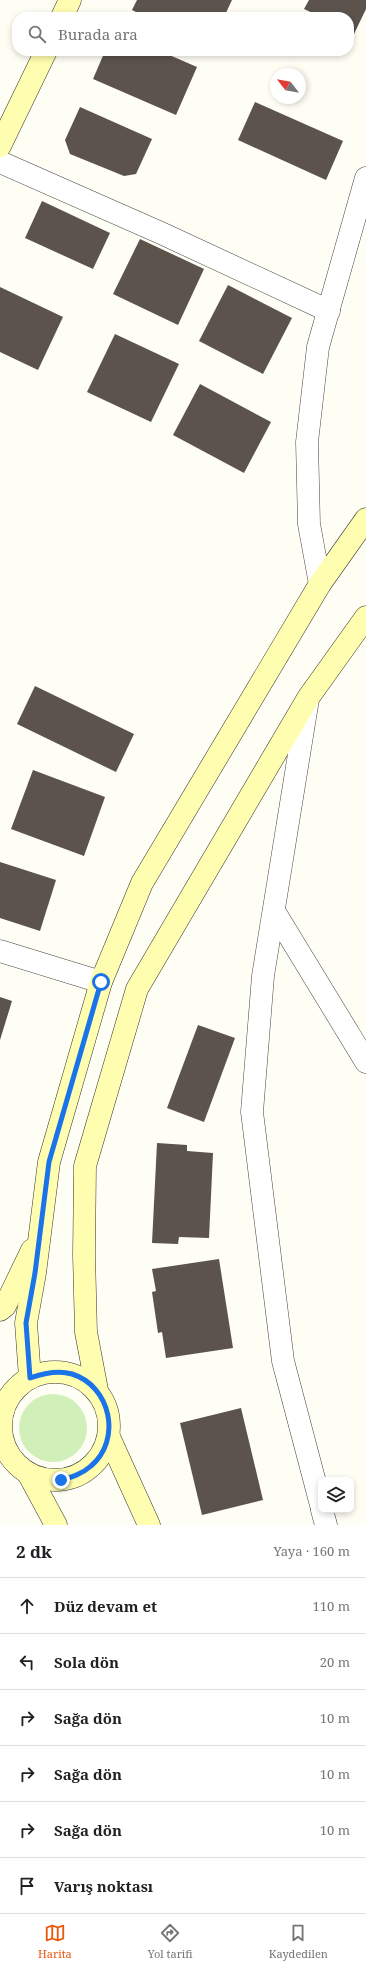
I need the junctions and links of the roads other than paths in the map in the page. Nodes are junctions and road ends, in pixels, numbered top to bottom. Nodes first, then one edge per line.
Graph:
1 (70, 0) edge
2 (64, 12) edge
3 (44, 56) edge
4 (0, 146) edge
5 (0, 162) edge
6 (366, 178) edge
7 (329, 311) junction
8 (366, 519) edge
9 (320, 584) junction
10 (366, 618) edge
11 (308, 698) junction
12 (274, 910) junction
13 (0, 951) edge
14 (101, 982) junction
15 (366, 1062) edge
16 (40, 1233) junction
17 (0, 1310) edge
18 (15, 1383) edge
19 (96, 1390) junction
20 (109, 1437) junction
21 (4, 1451) edge
22 (28, 1473) junction
23 (318, 1493) edge
24 (323, 1513) edge
25 (56, 1525) edge
26 (149, 1525) edge
27 (326, 1525) edge

1 - 2 main road
3 - 4 main road
5 - 7 street
6 - 7 street
7 - 9 street
8 - 9 main road
9 - 14 main road
10 - 11 main road
11 - 12 street
11 - 19 main road
12 - 15 street
12 - 23 street
13 - 14 street
14 - 16 main road
16 - 17 main road
16 - 18 main road
18 - 19 main road
18 - 21 main road
19 - 20 main road
20 - 22 main road
20 - 26 main road
21 - 22 main road
22 - 25 main road
24 - 27 street

